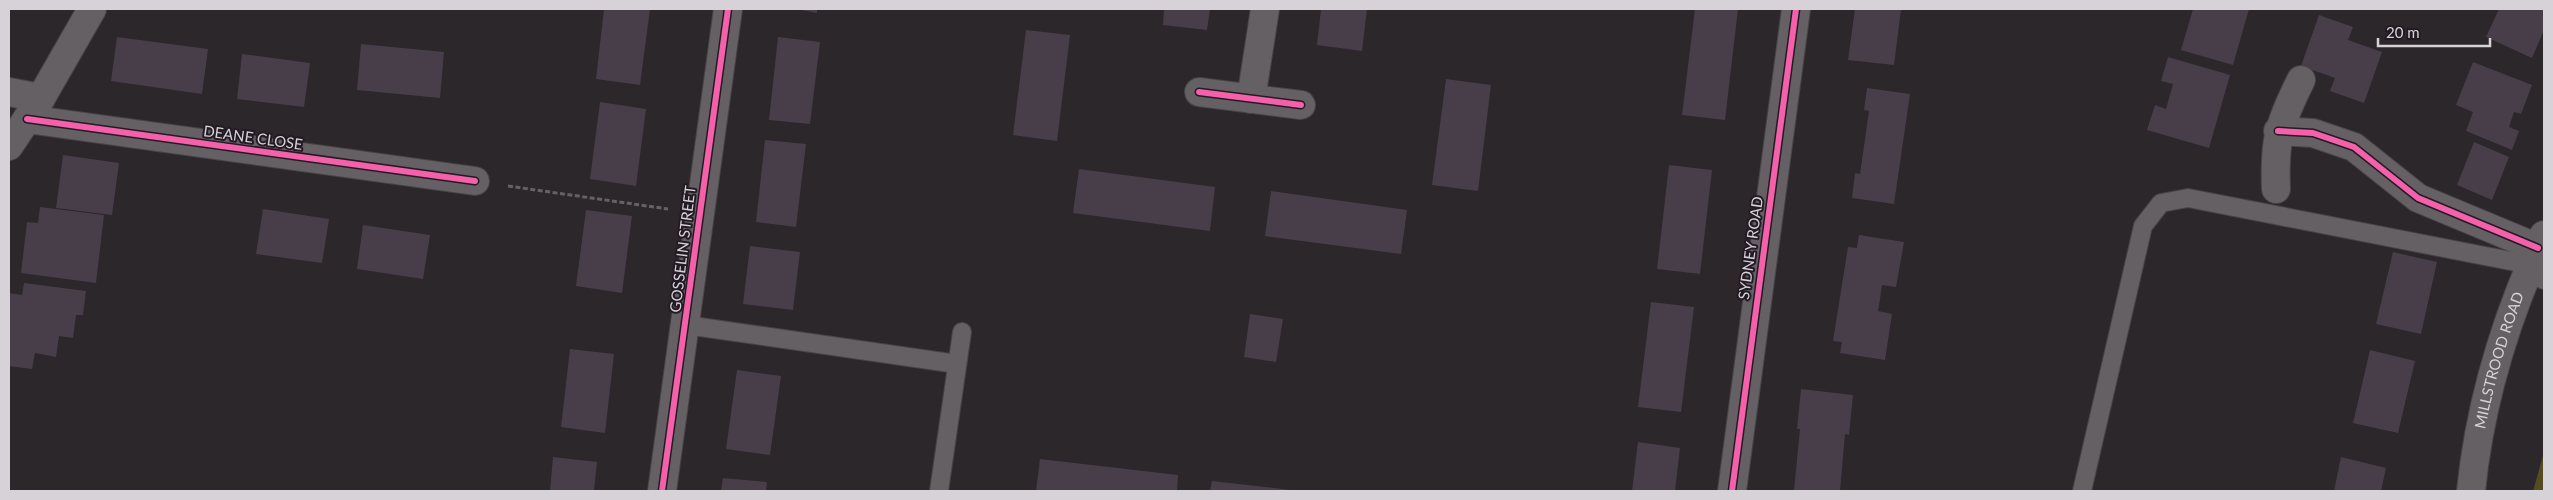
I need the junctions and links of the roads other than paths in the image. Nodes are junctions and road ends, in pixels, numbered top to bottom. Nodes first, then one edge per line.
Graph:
1 (92, 9) edge
2 (728, 9) edge
3 (1265, 9) edge
4 (1796, 9) edge
5 (2301, 80) dead end
6 (9, 92) edge
7 (1199, 92) dead end
8 (1251, 99) junction
9 (1301, 105) dead end
10 (34, 109) junction
11 (2278, 131) junction
12 (9, 146) edge
13 (475, 181) road end
14 (2276, 189) dead end
15 (2537, 260) edge
16 (686, 325) junction
17 (962, 332) dead end
18 (957, 364) junction
19 (662, 491) edge
20 (939, 491) edge
21 (1732, 491) edge
22 (2082, 491) edge
23 (2471, 491) edge

1 - 10 street
2 - 16 street, GOSSELIN STREET
3 - 8 street
4 - 21 street, SYDNEY ROAD
5 - 11 street
6 - 10 street, DEANE CLOSE
7 - 8 street
8 - 9 street
10 - 12 street
10 - 13 street, DEANE CLOSE
11 - 14 street
11 - 15 street
15 - 22 lane
15 - 23 street, MILLSTROOD ROAD
16 - 18 lane
16 - 19 street, GOSSELIN STREET
17 - 18 lane
18 - 20 lane

